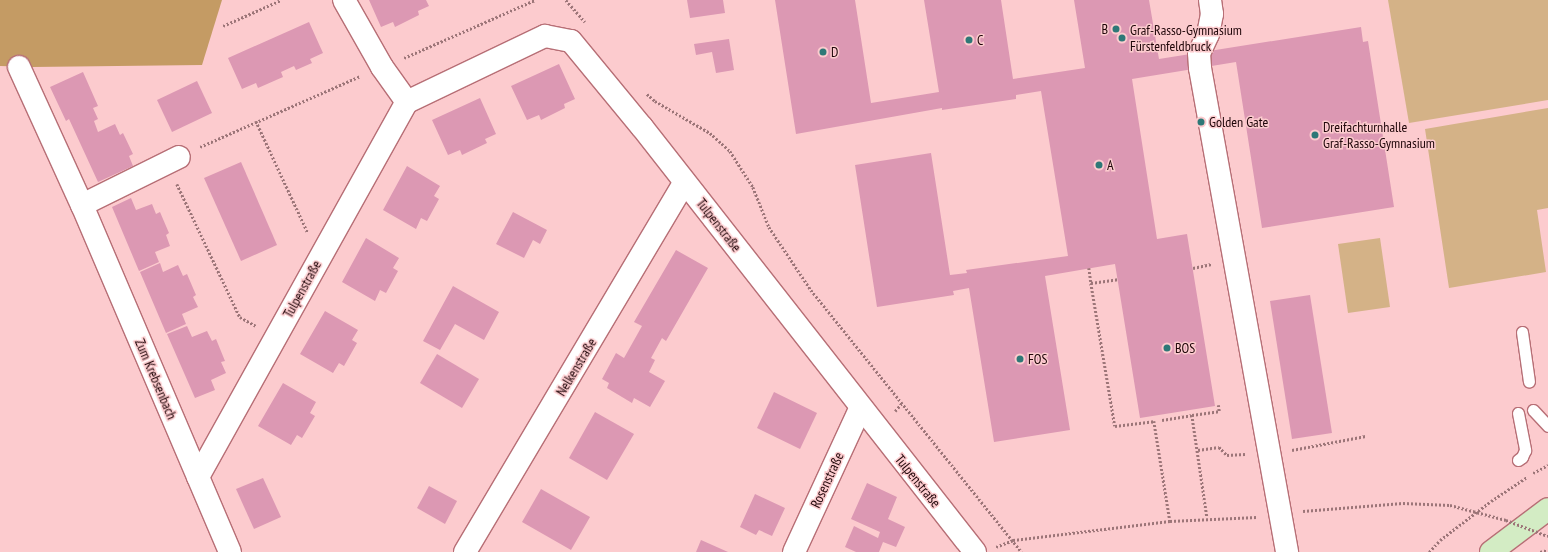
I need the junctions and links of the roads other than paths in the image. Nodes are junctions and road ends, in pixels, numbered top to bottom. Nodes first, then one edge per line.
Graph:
1 (344, 0) edge
2 (1210, 0) edge
3 (19, 67) dead end
4 (407, 102) junction
5 (176, 159) road end
6 (686, 182) junction
7 (82, 205) junction
8 (1522, 332) dead end
9 (1529, 382) dead end
10 (860, 409) junction
11 (1533, 410) dead end
12 (1518, 413) dead end
13 (1548, 426) edge
14 (1518, 460) dead end
15 (198, 477) junction
16 (1548, 509) edge
17 (982, 551) edge
18 (230, 552) edge
19 (465, 552) edge
20 (794, 552) edge
21 (1287, 552) edge
22 (1491, 552) edge

1 - 4 street
2 - 21 street
3 - 7 street, Zum Krebsenbach
4 - 6 street, Tulpenstraße
4 - 15 street, Tulpenstraße
5 - 7 street
6 - 10 street, Tulpenstraße
6 - 19 street, Nelkenstraße
7 - 15 street, Zum Krebsenbach
8 - 9 lane
10 - 17 street, Tulpenstraße
10 - 20 street, Rosenstraße
11 - 13 lane
12 - 14 lane
15 - 18 street, Zum Krebsenbach
16 - 22 main road

